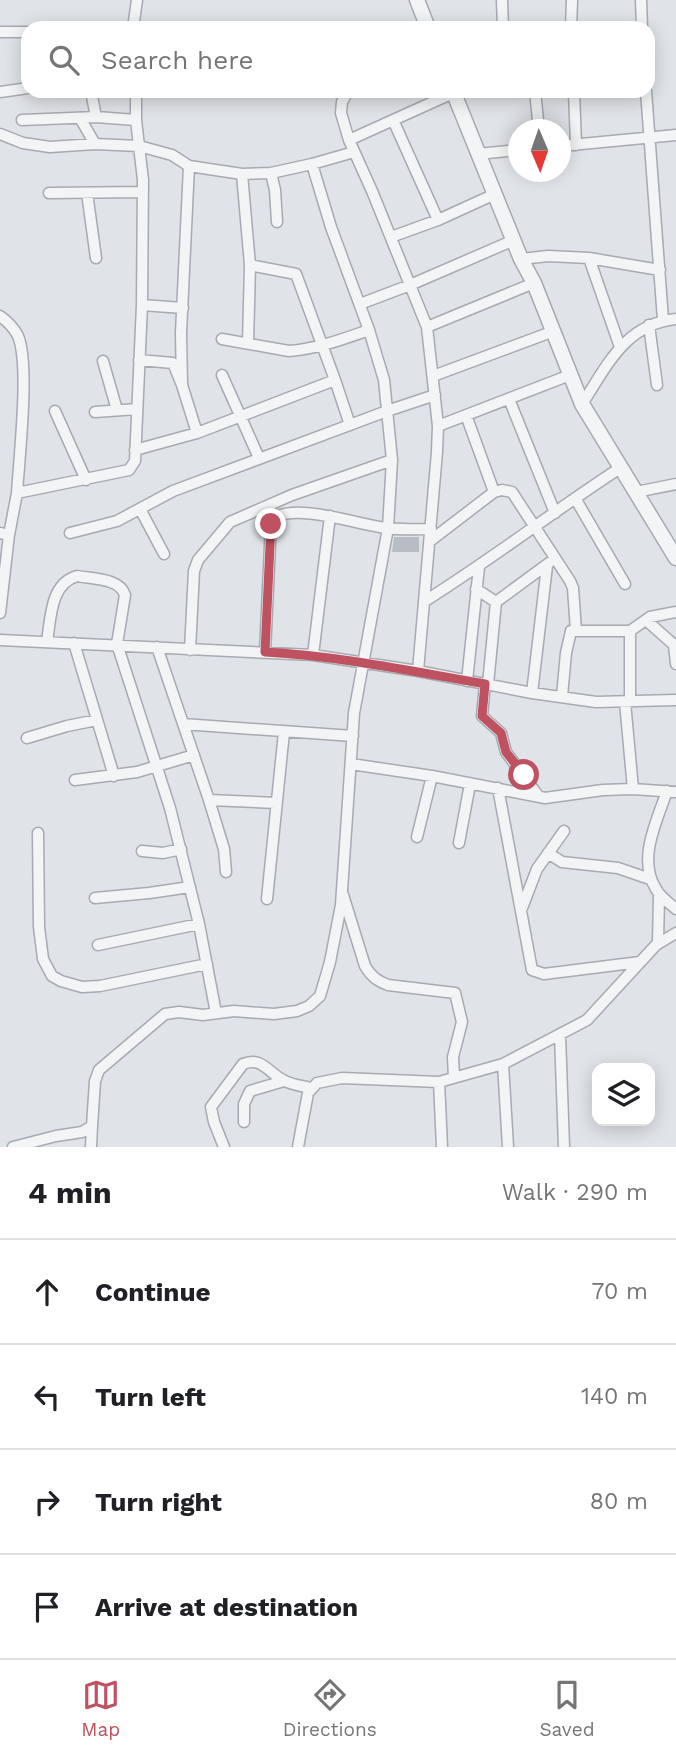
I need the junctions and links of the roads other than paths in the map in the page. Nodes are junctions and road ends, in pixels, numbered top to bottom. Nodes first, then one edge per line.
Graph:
1 (136, 0) edge
2 (417, 0) edge
3 (502, 0) edge
4 (572, 0) edge
5 (641, 0) edge
6 (134, 21) edge
7 (425, 21) edge
8 (503, 21) edge
9 (571, 21) edge
10 (642, 21) edge
11 (0, 32) edge
12 (21, 32) edge
13 (21, 89) edge
14 (0, 92) edge
15 (92, 98) edge
16 (136, 98) edge
17 (344, 98) edge
18 (440, 98) edge
19 (455, 98) edge
20 (536, 98) edge
21 (574, 98) edge
22 (647, 98) edge
23 (96, 117) junction
24 (80, 118) junction
25 (537, 119) edge
26 (22, 120) dead end
27 (136, 120) junction
28 (393, 120) junction
29 (0, 134) edge
30 (676, 135) edge
31 (650, 138) junction
32 (349, 140) junction
33 (95, 144) junction
34 (571, 145) edge
35 (576, 145) junction
36 (139, 146) junction
37 (508, 151) edge
38 (354, 152) junction
39 (478, 154) junction
40 (312, 164) junction
41 (188, 166) junction
42 (271, 173) junction
43 (242, 174) junction
44 (143, 192) junction
45 (49, 193) dead end
46 (87, 193) junction
47 (495, 194) junction
48 (438, 220) junction
49 (277, 222) dead end
50 (391, 237) junction
51 (514, 240) junction
52 (96, 258) dead end
53 (589, 258) junction
54 (521, 259) junction
55 (250, 265) junction
56 (660, 270) junction
57 (534, 283) junction
58 (410, 285) junction
59 (360, 304) junction
60 (142, 305) junction
61 (183, 308) junction
62 (0, 316) edge
63 (676, 319) edge
64 (663, 320) junction
65 (649, 325) junction
66 (427, 327) junction
67 (369, 330) junction
68 (554, 331) junction
69 (222, 339) dead end
70 (248, 343) junction
71 (323, 346) junction
72 (620, 346) junction
73 (139, 360) junction
74 (103, 361) dead end
75 (222, 375) dead end
76 (570, 375) junction
77 (433, 376) junction
78 (335, 380) junction
79 (182, 384) junction
80 (657, 385) dead end
81 (435, 396) junction
82 (509, 399) junction
83 (582, 404) junction
84 (137, 409) junction
85 (117, 410) junction
86 (55, 411) dead end
87 (387, 411) junction
88 (94, 412) dead end
89 (466, 415) junction
90 (239, 416) junction
91 (350, 425) junction
92 (438, 426) junction
93 (197, 433) junction
94 (135, 450) junction
95 (259, 458) junction
96 (392, 460) junction
97 (620, 468) junction
98 (86, 480) junction
99 (676, 484) edge
100 (495, 492) junction
101 (636, 492) junction
102 (17, 493) junction
103 (575, 498) junction
104 (140, 509) junction
105 (555, 513) junction
106 (330, 516) junction
107 (534, 526) junction
108 (388, 528) junction
109 (70, 533) dead end
110 (4, 534) edge
111 (430, 535) junction
112 (164, 554) dead end
113 (676, 558) edge
114 (550, 563) junction
115 (479, 567) junction
116 (625, 583) dead end
117 (476, 589) junction
118 (425, 601) junction
119 (496, 602) junction
120 (676, 612) edge
121 (0, 613) edge
122 (646, 620) junction
123 (576, 631) junction
124 (630, 631) junction
125 (0, 640) edge
126 (47, 641) junction
127 (75, 643) junction
128 (117, 644) junction
129 (157, 647) junction
130 (190, 650) junction
131 (265, 652) junction
132 (313, 655) junction
133 (364, 662) junction
134 (676, 664) edge
135 (418, 671) junction
136 (467, 681) junction
137 (486, 684) junction
138 (532, 693) junction
139 (562, 696) junction
140 (676, 700) edge
141 (628, 702) junction
142 (97, 720) junction
143 (183, 724) junction
144 (284, 732) junction
145 (353, 736) junction
146 (27, 738) dead end
147 (194, 755) junction
148 (351, 764) junction
149 (157, 767) junction
150 (114, 776) junction
151 (432, 776) junction
152 (75, 780) dead end
153 (470, 784) junction
154 (498, 788) junction
155 (632, 789) junction
156 (672, 792) edge
157 (539, 797) junction
158 (209, 800) junction
159 (276, 803) junction
160 (564, 831) dead end
161 (38, 833) dead end
162 (417, 837) dead end
163 (459, 843) dead end
164 (181, 849) junction
165 (142, 851) dead end
166 (548, 853) junction
167 (226, 872) dead end
168 (650, 878) junction
169 (190, 887) junction
170 (342, 889) junction
171 (659, 894) junction
172 (95, 898) dead end
173 (267, 900) dead end
174 (676, 909) edge
175 (521, 910) junction
176 (199, 924) junction
177 (676, 933) edge
178 (658, 943) junction
179 (98, 945) dead end
180 (640, 962) junction
181 (207, 964) junction
182 (216, 1013) junction
183 (560, 1035) junction
184 (503, 1064) junction
185 (454, 1077) junction
186 (284, 1081) junction
187 (439, 1082) junction
188 (311, 1088) junction
189 (244, 1122) dead end
190 (92, 1126) junction
191 (13, 1147) edge
192 (91, 1147) edge
193 (224, 1147) edge
194 (298, 1147) edge
195 (442, 1147) edge
196 (508, 1147) edge
197 (564, 1147) edge

1 - 6 street
2 - 7 street
3 - 8 street
4 - 9 street
5 - 10 street
11 - 12 street
13 - 14 street
15 - 23 street
16 - 27 street
17 - 32 street
18 - 28 street
19 - 39 street
20 - 25 street
21 - 35 street
22 - 31 street
23 - 24 street
23 - 27 street
24 - 26 street
24 - 33 street
27 - 36 street
28 - 32 street
28 - 48 street
29 - 33 street
30 - 31 street
31 - 35 street
31 - 56 street
32 - 38 street
33 - 36 street
34 - 35 street
36 - 41 street
36 - 44 street
37 - 39 street
38 - 40 street
38 - 50 street
39 - 47 street
40 - 42 street
40 - 59 street
41 - 43 street
41 - 61 street
42 - 43 street
42 - 49 street
43 - 55 street
44 - 46 street
44 - 60 street
45 - 46 street
46 - 52 street
47 - 48 street
47 - 51 street
48 - 50 street
50 - 58 street
51 - 54 street
51 - 58 street
53 - 54 street
53 - 56 street
53 - 72 street
54 - 57 street
55 - 70 street
55 - 71 street
56 - 64 street
57 - 66 street
57 - 68 street
58 - 59 street
58 - 66 street
59 - 67 street
60 - 61 street
60 - 73 street
61 - 79 street
62 - 102 street
63 - 64 street
64 - 65 street
65 - 72 street
65 - 80 street
66 - 77 street
67 - 71 street
67 - 87 street
68 - 76 street
68 - 77 street
69 - 70 street
70 - 71 street
71 - 78 street
72 - 83 street
73 - 79 street
73 - 84 street
74 - 85 street
75 - 90 street
76 - 82 street
76 - 83 street
77 - 81 street
78 - 90 street
78 - 91 street
79 - 93 street
81 - 87 street
81 - 92 street
82 - 89 street
82 - 105 street
83 - 97 street
84 - 85 street
84 - 94 street
85 - 88 street
86 - 98 street
87 - 91 street
87 - 96 street
89 - 92 street
89 - 100 street
90 - 93 street
90 - 95 street
91 - 95 street
92 - 111 street
93 - 94 street
94 - 98 street
95 - 104 street
96 - 108 street
96 - 130 street
97 - 101 street
97 - 103 street
98 - 102 street
99 - 101 street
100 - 107 street
100 - 111 street
101 - 113 street
102 - 110 street
103 - 105 street
103 - 116 street
104 - 109 street
104 - 112 street
105 - 107 street
106 - 108 street
106 - 131 street
106 - 132 street
107 - 114 street
107 - 115 street
108 - 111 street
108 - 133 street
110 - 121 street
111 - 118 street
114 - 119 street
114 - 123 street
114 - 138 street
115 - 117 street
115 - 118 street
117 - 119 street
117 - 136 street
118 - 135 street
119 - 137 street
120 - 122 street
122 - 124 street
122 - 134 street
123 - 124 street
123 - 139 street
124 - 141 street
125 - 126 street
126 - 127 street
126 - 128 street
127 - 128 street
127 - 142 street
128 - 129 street
128 - 149 street
129 - 130 street
129 - 143 street
130 - 131 street
131 - 132 street
132 - 133 street
133 - 135 street
133 - 145 street
135 - 136 street
136 - 137 street
137 - 138 street
137 - 157 street
138 - 139 street
139 - 141 street
140 - 141 street
141 - 155 street
142 - 146 street
142 - 150 street
143 - 144 street
143 - 147 street
144 - 145 street
144 - 159 street
145 - 148 street
147 - 149 street
147 - 158 street
148 - 151 street
148 - 170 street
149 - 150 street
149 - 164 street
150 - 152 street
151 - 153 street
151 - 162 street
153 - 154 street
153 - 163 street
154 - 157 street
154 - 175 street
155 - 156 street
155 - 157 street
156 - 168 street
158 - 159 street
158 - 167 street
159 - 173 street
160 - 166 street
161 - 181 street
164 - 165 street
164 - 169 street
166 - 168 street
166 - 175 street
168 - 171 street
169 - 172 street
169 - 176 street
170 - 182 street
170 - 185 street
171 - 174 street
171 - 178 street
175 - 180 street
176 - 179 street
176 - 181 street
177 - 178 street
178 - 180 street
180 - 183 street
181 - 182 street
182 - 190 street
183 - 184 street
183 - 197 street
184 - 185 street
184 - 196 street
185 - 187 street
186 - 188 street
186 - 189 street
186 - 193 street
187 - 188 street
187 - 195 street
188 - 194 street
190 - 191 street
190 - 192 street

